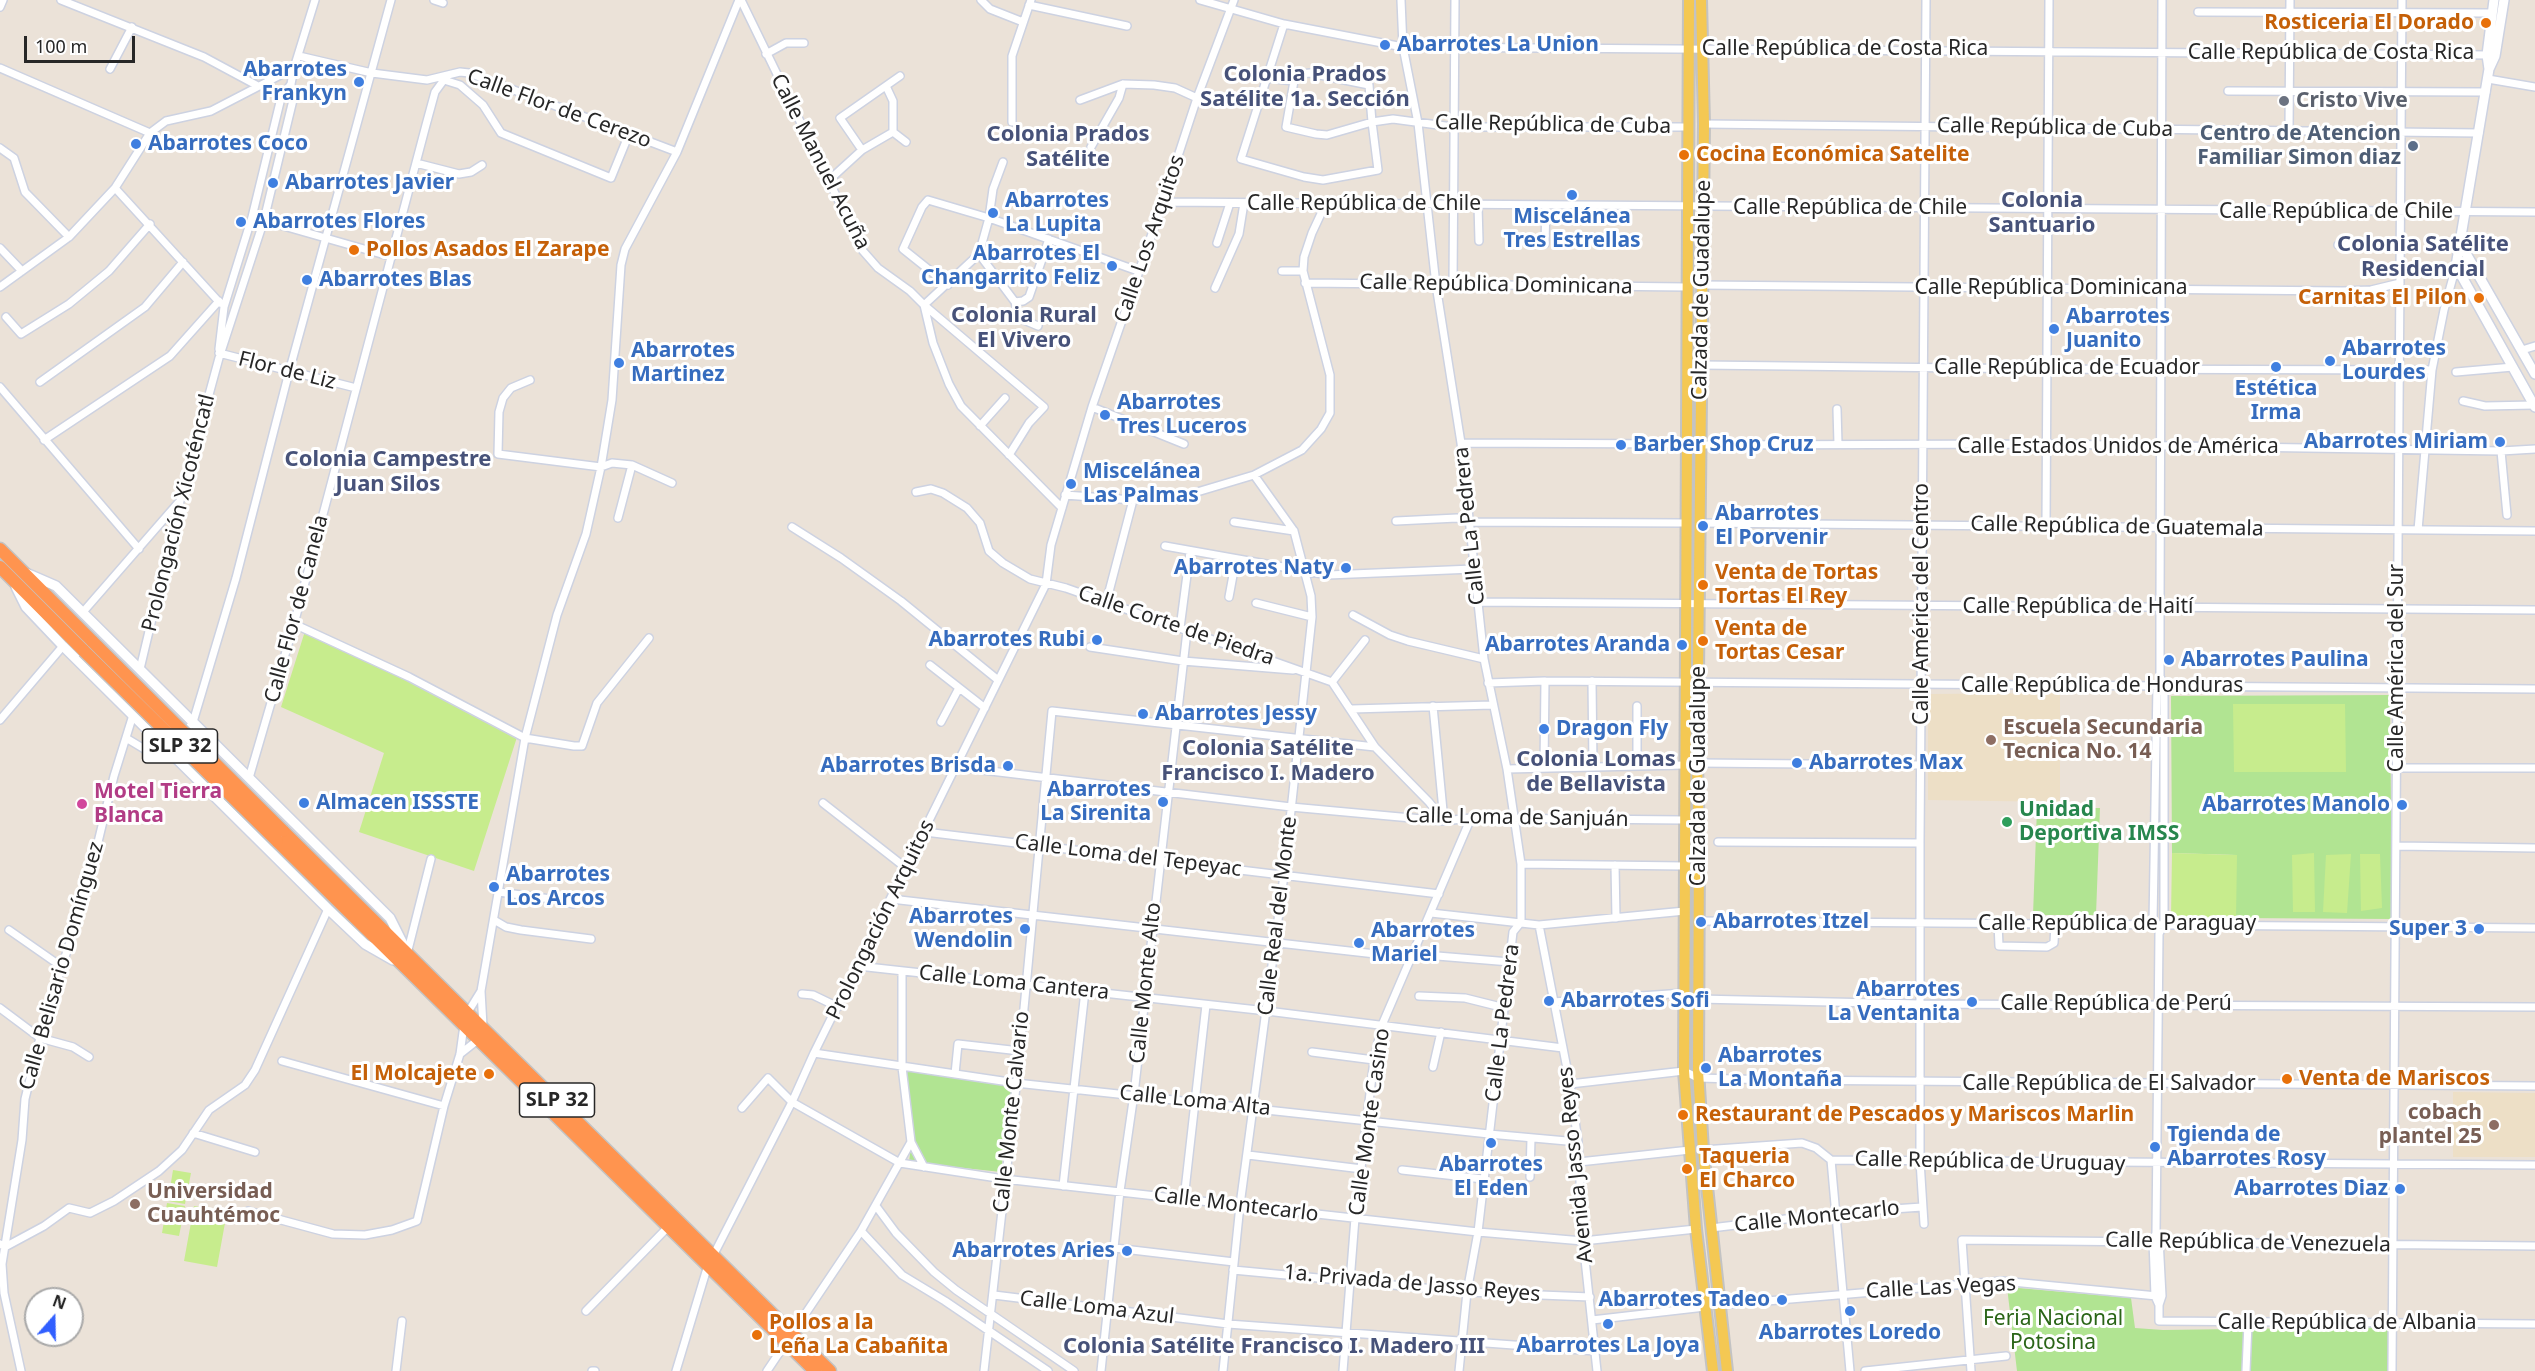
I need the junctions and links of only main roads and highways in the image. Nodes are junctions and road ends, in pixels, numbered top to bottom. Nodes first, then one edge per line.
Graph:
1 (1689, 0) edge
2 (1701, 0) edge
3 (2494, 0) edge
4 (2504, 0) edge
5 (2491, 55) junction
6 (2460, 243) junction
7 (2535, 374) edge
8 (2534, 406) edge
9 (0, 549) edge
10 (0, 567) edge
11 (17, 575) junction
12 (405, 960) junction
13 (710, 1260) junction
14 (789, 1339) junction
15 (815, 1371) edge
16 (830, 1371) edge
17 (1713, 1371) edge
18 (1727, 1371) edge

1 - 17 main road, Calzada de Guadalupe
2 - 18 main road, Calzada de Guadalupe
3 - 5 main road
4 - 5 main road
5 - 6 main road
6 - 7 main road
6 - 8 main road
9 - 11 highway, SLP 32
10 - 11 highway, SLP 32
11 - 12 highway, SLP 32, bridge
11 - 12 main road
11 - 12 main road
12 - 13 highway, SLP 32
12 - 13 highway, SLP 32
13 - 14 highway, SLP 32
14 - 15 highway, SLP 32
14 - 16 highway, SLP 32

